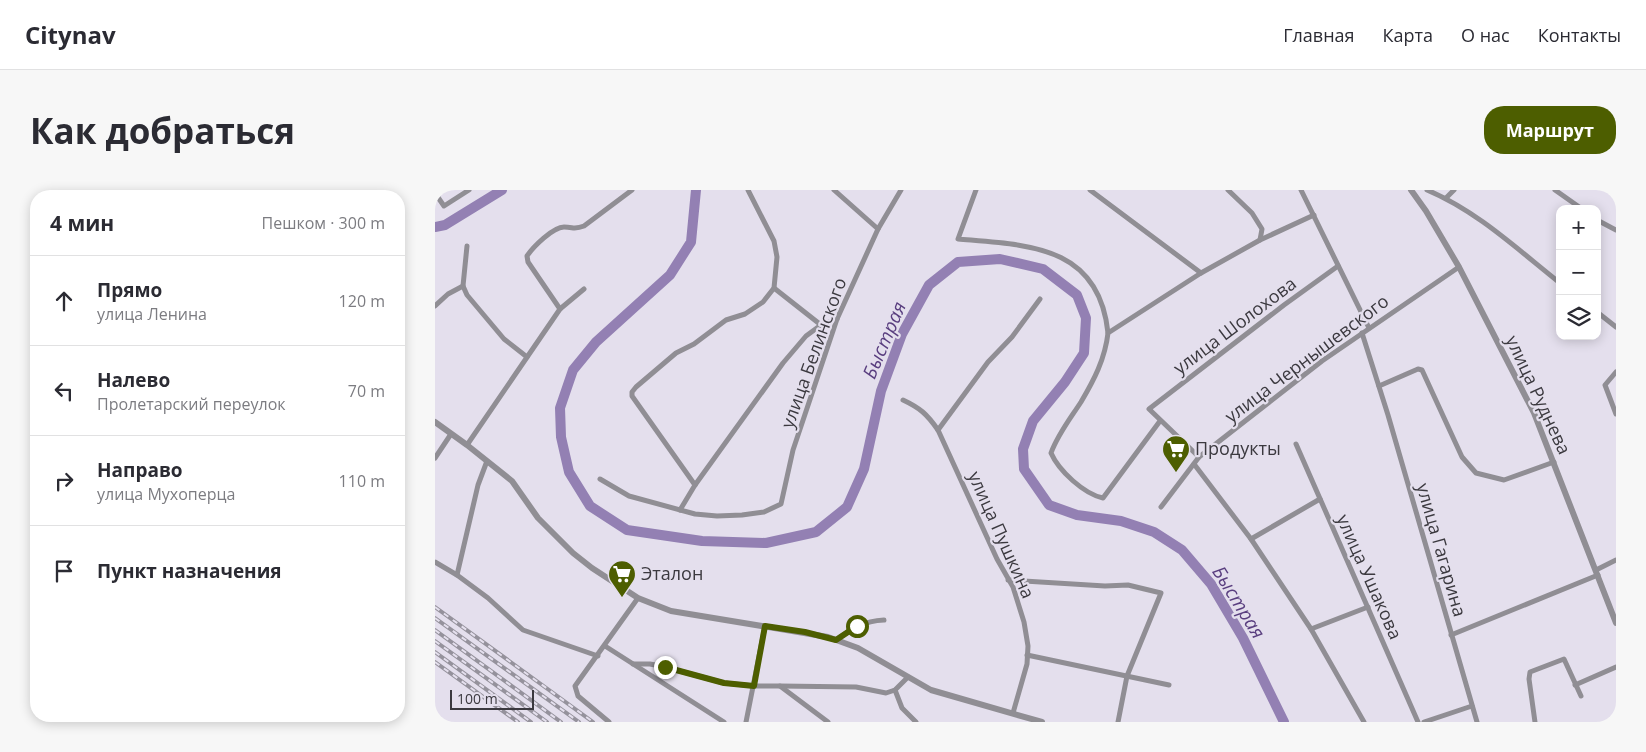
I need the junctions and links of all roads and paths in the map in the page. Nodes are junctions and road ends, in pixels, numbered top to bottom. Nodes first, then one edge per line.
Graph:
1 (469, 190) edge
2 (632, 190) edge
3 (748, 190) edge
4 (834, 190) edge
5 (901, 190) edge
6 (976, 190) edge
7 (1090, 190) edge
8 (1228, 190) edge
9 (1301, 190) edge
10 (1411, 190) edge
11 (1427, 190) edge
12 (1454, 190) edge
13 (1555, 190) edge
14 (435, 193) edge
15 (1446, 198) junction
16 (1576, 205) edge
17 (1314, 215) junction
18 (1601, 222) edge
19 (878, 229) junction
20 (1616, 230) edge
21 (1259, 240) junction
22 (467, 246) dead end
23 (1338, 266) junction
24 (1459, 267) junction
25 (1201, 272) junction
26 (1556, 280) edge
27 (463, 286) junction
28 (584, 288) dead end
29 (774, 288) junction
30 (1041, 299) dead end
31 (435, 306) edge
32 (559, 309) junction
33 (1601, 315) edge
34 (837, 320) junction
35 (821, 325) junction
36 (1616, 327) edge
37 (1369, 328) junction
38 (1108, 333) junction
39 (1361, 333) junction
40 (527, 357) junction
41 (1616, 372) edge
42 (1379, 386) junction
43 (903, 400) dead end
44 (1616, 414) edge
45 (1160, 420) junction
46 (435, 422) edge
47 (938, 430) junction
48 (451, 434) junction
49 (1295, 444) dead end
50 (467, 445) junction
51 (435, 458) edge
52 (1199, 458) junction
53 (487, 461) junction
54 (1554, 462) junction
55 (1194, 464) junction
56 (600, 479) dead end
57 (695, 485) junction
58 (1320, 499) junction
59 (1161, 507) dead end
60 (680, 510) junction
61 (1251, 539) junction
62 (1616, 560) edge
63 (435, 562) edge
64 (1597, 573) junction
65 (457, 575) junction
66 (1008, 580) junction
67 (638, 598) junction
68 (1368, 607) junction
69 (884, 620) dead end
70 (1616, 623) edge
71 (765, 626) junction
72 (1311, 629) junction
73 (1451, 635) junction
74 (836, 640) junction
75 (605, 646) junction
76 (1027, 655) junction
77 (598, 656) junction
78 (633, 664) junction
79 (1616, 667) edge
80 (1127, 676) junction
81 (908, 677) junction
82 (1575, 684) junction
83 (1169, 685) dead end
84 (754, 686) junction
85 (780, 686) junction
86 (895, 690) junction
87 (1581, 696) dead end
88 (1471, 706) junction
89 (1013, 713) junction
90 (1616, 719) edge
91 (609, 722) edge
92 (724, 722) edge
93 (746, 722) edge
94 (828, 722) edge
95 (916, 722) edge
96 (1042, 722) edge
97 (1118, 722) edge
98 (1364, 722) edge
99 (1418, 722) edge
100 (1424, 722) edge
101 (1477, 722) edge
102 (1535, 722) edge
103 (1610, 722) edge

1 - 14 street
2 - 32 street
3 - 29 street
4 - 19 street
5 - 19 street, улица Белинского
6 - 38 street
7 - 25 street
8 - 21 street
9 - 17 street
10 - 24 street, улица Руднева
11 - 15 street
12 - 15 street
13 - 16 street
15 - 26 street
17 - 21 street
17 - 23 street
18 - 20 street
19 - 34 street, улица Белинского
21 - 25 street
22 - 27 street
23 - 37 street
23 - 45 street, улица Шолохова
24 - 37 street, улица Чернышевского
24 - 54 street, улица Руднева
25 - 38 street
27 - 31 street
27 - 40 street
28 - 32 street
29 - 35 street
29 - 57 street
30 - 47 street
32 - 40 street
33 - 36 street
34 - 35 street
34 - 60 street, улица Белинского
35 - 57 street
37 - 39 street, улица Чернышевского
38 - 45 street
39 - 42 street, улица Гагарина
39 - 52 street, улица Чернышевского
40 - 50 street
41 - 44 street
42 - 54 street
42 - 73 street, улица Гагарина
43 - 47 street, улица Пушкина
45 - 52 street
46 - 48 street
47 - 66 street, улица Пушкина
48 - 50 street
48 - 51 street
49 - 58 street, улица Ушакова
50 - 53 street
52 - 55 street, улица Чернышевского
53 - 65 street
53 - 67 street
54 - 64 street, улица Руднева
55 - 59 street, улица Чернышевского
55 - 61 street
56 - 60 street
57 - 60 street
58 - 61 street
58 - 68 street, улица Ушакова
61 - 72 street
62 - 64 street
63 - 65 street
64 - 70 street, улица Руднева
64 - 73 street
65 - 77 street
66 - 76 street, улица Пушкина
66 - 80 street
67 - 71 street
67 - 75 street
68 - 72 street
68 - 99 street, улица Ушакова
69 - 74 street
71 - 74 street
71 - 84 street
72 - 98 street
73 - 88 street, улица Гагарина
74 - 81 street
75 - 77 street
75 - 78 street
76 - 80 street
76 - 89 street, улица Пушкина
77 - 91 street
78 - 84 street
78 - 92 street
79 - 82 street
80 - 83 street
80 - 97 street
81 - 86 street
81 - 89 street
82 - 87 street
82 - 102 street
84 - 85 street
84 - 93 street
85 - 86 street
85 - 94 street
86 - 95 street
88 - 100 street
88 - 101 street, улица Гагарина
89 - 96 street
90 - 103 street

